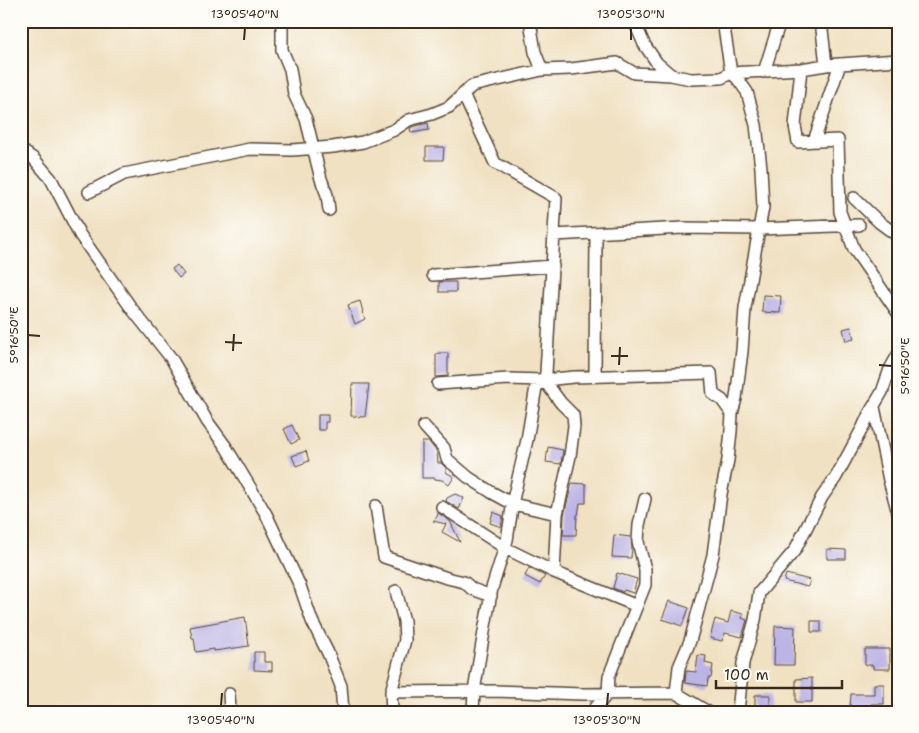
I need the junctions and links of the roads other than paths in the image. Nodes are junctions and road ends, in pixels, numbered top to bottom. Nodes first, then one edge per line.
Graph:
1 (281, 21) edge
2 (530, 21) edge
3 (634, 21) edge
4 (723, 21) edge
5 (780, 21) edge
6 (821, 21) edge
7 (898, 60) edge
8 (840, 64) junction
9 (826, 65) junction
10 (801, 69) junction
11 (542, 70) junction
12 (764, 72) junction
13 (731, 73) junction
14 (671, 75) junction
15 (463, 94) junction
16 (814, 141) junction
17 (313, 149) junction
18 (21, 150) edge
19 (89, 192) dead end
20 (854, 198) dead end
21 (329, 210) dead end
22 (858, 225) dead end
23 (759, 229) junction
24 (596, 234) junction
25 (554, 235) junction
26 (898, 236) edge
27 (553, 266) junction
28 (433, 275) dead end
29 (898, 313) edge
30 (898, 355) edge
31 (595, 376) junction
32 (544, 380) junction
33 (438, 384) dead end
34 (874, 407) junction
35 (732, 414) junction
36 (424, 426) dead end
37 (645, 500) dead end
38 (513, 504) junction
39 (376, 506) dead end
40 (442, 507) dead end
41 (898, 513) edge
42 (557, 514) junction
43 (505, 548) junction
44 (554, 572) junction
45 (396, 591) dead end
46 (491, 596) junction
47 (637, 606) junction
48 (474, 691) junction
49 (391, 692) junction
50 (608, 693) junction
51 (676, 693) junction
52 (229, 694) dead end
53 (230, 712) edge
54 (343, 712) edge
55 (392, 712) edge
56 (474, 712) edge
57 (592, 712) edge
58 (708, 712) edge
59 (738, 712) edge

1 - 17 street
2 - 11 street
3 - 14 street
4 - 13 street
5 - 12 street
6 - 9 street
7 - 8 street
8 - 9 street
8 - 16 street
9 - 10 street
10 - 12 street
10 - 16 street
11 - 14 street
11 - 15 street
12 - 13 street
13 - 14 street
13 - 23 street
15 - 17 street
15 - 25 street
16 - 29 street
17 - 19 street
17 - 21 street
18 - 54 street
20 - 26 street
22 - 23 street
23 - 24 street
23 - 35 street
24 - 25 street
24 - 31 street
25 - 27 street
27 - 28 street
27 - 32 street
30 - 34 street
31 - 32 street
31 - 35 street
32 - 33 street
32 - 38 street
32 - 42 street
34 - 41 street
34 - 59 street
35 - 51 street
36 - 38 street
37 - 47 street
38 - 42 street
38 - 43 street
39 - 46 street
40 - 43 street
42 - 44 street
43 - 44 street
43 - 46 street
44 - 47 street
45 - 49 street
46 - 48 street
47 - 50 street
48 - 49 street
48 - 50 street
48 - 56 street
49 - 55 street
50 - 51 street
50 - 57 street
51 - 58 street
52 - 53 street

